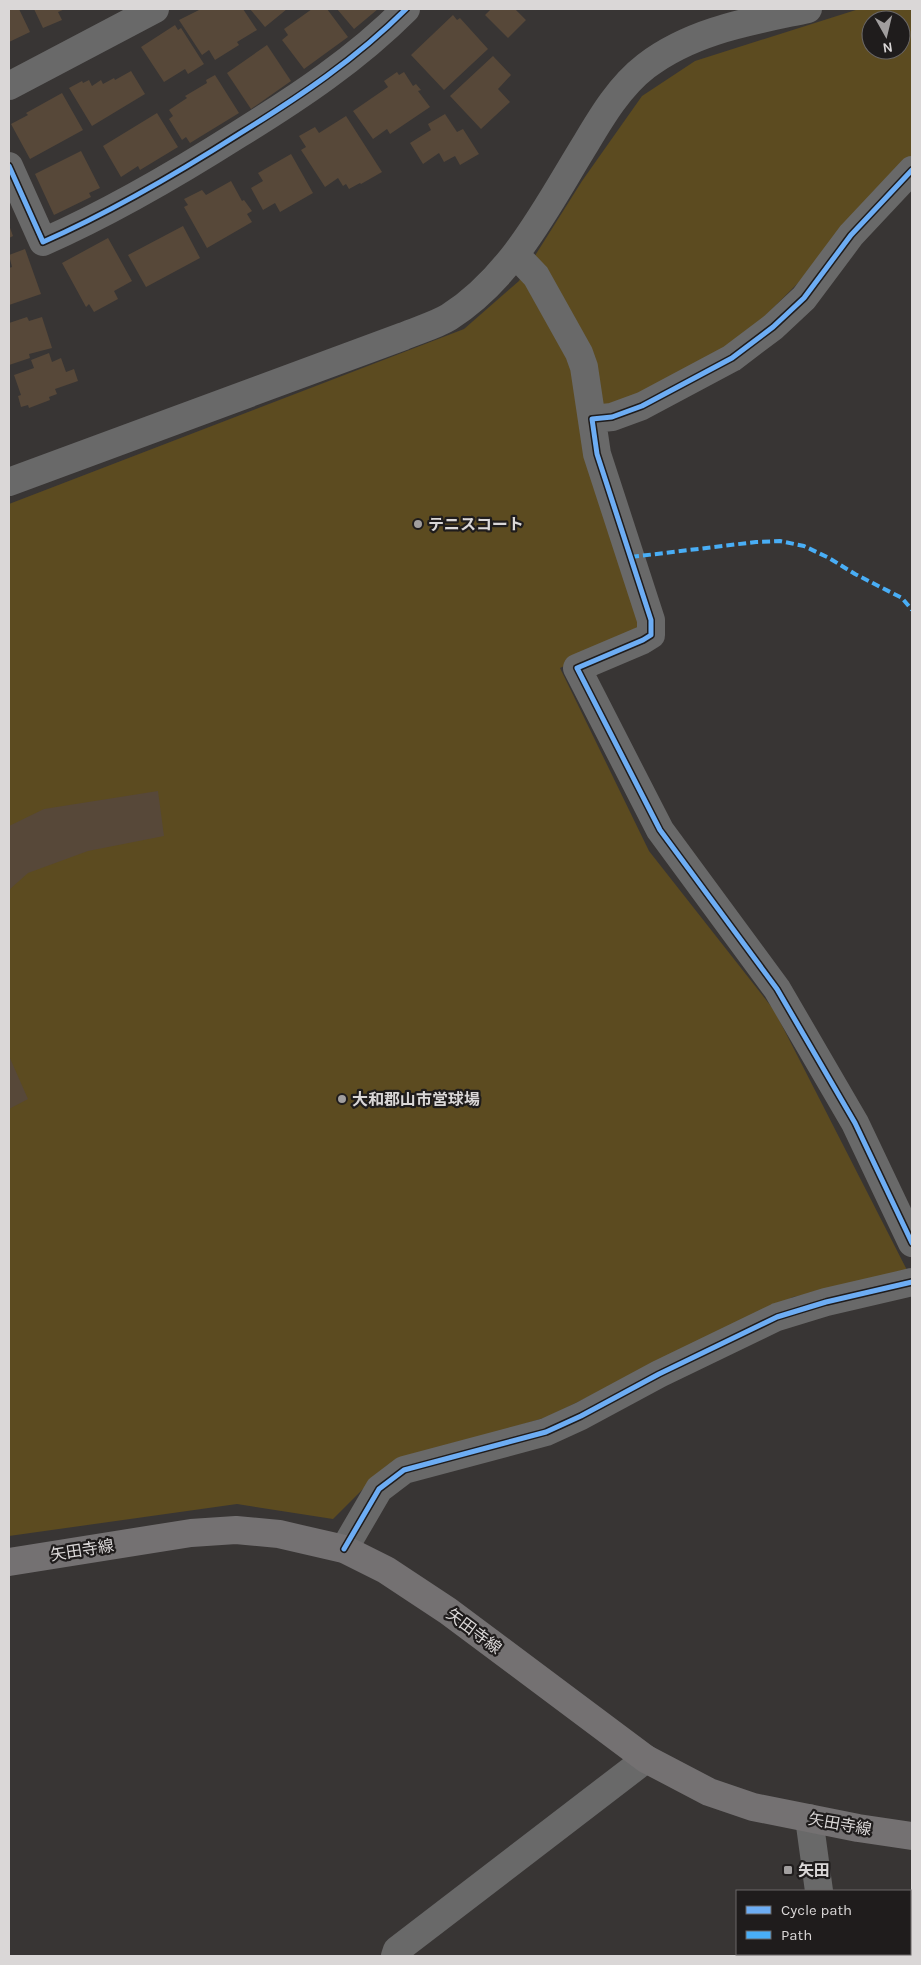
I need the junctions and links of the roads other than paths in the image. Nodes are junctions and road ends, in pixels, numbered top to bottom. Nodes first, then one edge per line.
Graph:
1 (155, 9) edge
2 (406, 9) edge
3 (808, 9) edge
4 (9, 86) edge
5 (9, 166) edge
6 (912, 170) edge
7 (516, 255) junction
8 (592, 419) junction
9 (9, 482) edge
10 (912, 1243) edge
11 (912, 1282) edge
12 (344, 1550) junction
13 (9, 1562) edge
14 (646, 1759) junction
15 (809, 1818) junction
16 (912, 1836) edge
17 (819, 1890) edge
18 (395, 1956) edge

1 - 4 street
2 - 5 street
3 - 7 street
6 - 8 street
7 - 8 street
7 - 9 street
8 - 10 street
11 - 12 street
12 - 13 main road, 矢田寺線
12 - 14 main road, 矢田寺線
14 - 15 main road, 矢田寺線
14 - 18 street
15 - 16 main road, 矢田寺線
15 - 17 street

